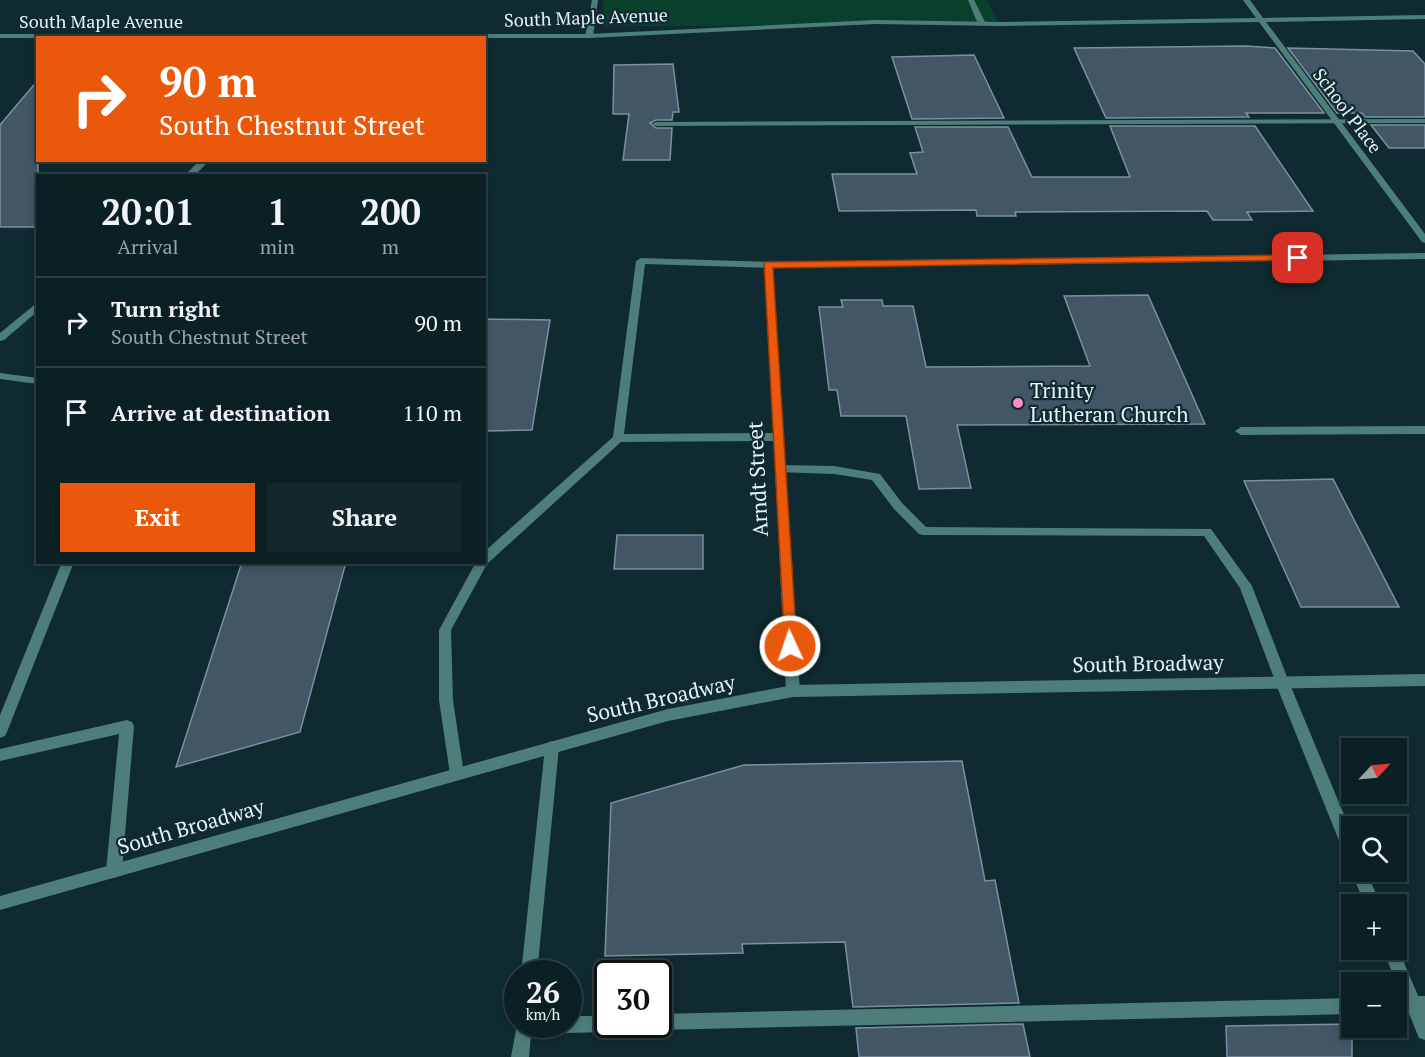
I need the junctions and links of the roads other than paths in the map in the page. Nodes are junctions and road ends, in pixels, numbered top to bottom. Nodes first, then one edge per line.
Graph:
1 (595, 0) edge
2 (971, 0) edge
3 (1246, 0) edge
4 (1425, 17) edge
5 (1261, 20) junction
6 (982, 24) junction
7 (0, 36) edge
8 (36, 36) edge
9 (589, 36) junction
10 (486, 37) edge
11 (1425, 121) edge
12 (1337, 122) junction
13 (656, 124) dead end
14 (204, 162) edge
15 (190, 174) edge
16 (1425, 240) edge
17 (1425, 256) edge
18 (768, 265) junction
19 (36, 307) edge
20 (0, 338) edge
21 (0, 376) edge
22 (36, 381) edge
23 (1425, 430) edge
24 (1242, 431) dead end
25 (778, 436) junction
26 (618, 438) junction
27 (780, 469) junction
28 (486, 558) edge
29 (67, 564) edge
30 (481, 564) edge
31 (1425, 680) edge
32 (1282, 682) junction
33 (793, 691) junction
34 (0, 732) edge
35 (552, 747) junction
36 (0, 755) edge
37 (457, 774) junction
38 (1341, 826) edge
39 (114, 871) junction
40 (0, 903) edge
41 (530, 960) edge
42 (1396, 960) edge
43 (1419, 1004) edge
44 (1341, 1005) edge
45 (672, 1022) edge
46 (1425, 1032) edge
47 (522, 1038) edge
48 (520, 1057) edge

1 - 9 street
2 - 6 street
3 - 5 street, School Place
4 - 5 street, South Maple Avenue
5 - 6 street, South Maple Avenue
5 - 12 street, School Place
6 - 9 street, South Maple Avenue
7 - 8 street, South Maple Avenue
9 - 10 street, South Maple Avenue
11 - 12 street
12 - 13 street
12 - 16 street, School Place
14 - 15 street
17 - 18 street
18 - 25 street, Arndt Street
18 - 26 street
19 - 20 street
21 - 22 street
23 - 24 street
25 - 26 street
25 - 27 street, Arndt Street
26 - 28 street
27 - 32 street
27 - 33 street, Arndt Street
29 - 34 street
30 - 37 street
31 - 32 street, South Broadway
32 - 33 street, South Broadway
32 - 38 street
33 - 35 street, South Broadway
35 - 37 street, South Broadway
35 - 41 street
36 - 39 street
37 - 39 street, South Broadway
39 - 40 street, South Broadway
42 - 43 street
43 - 46 street
44 - 45 street
47 - 48 street

